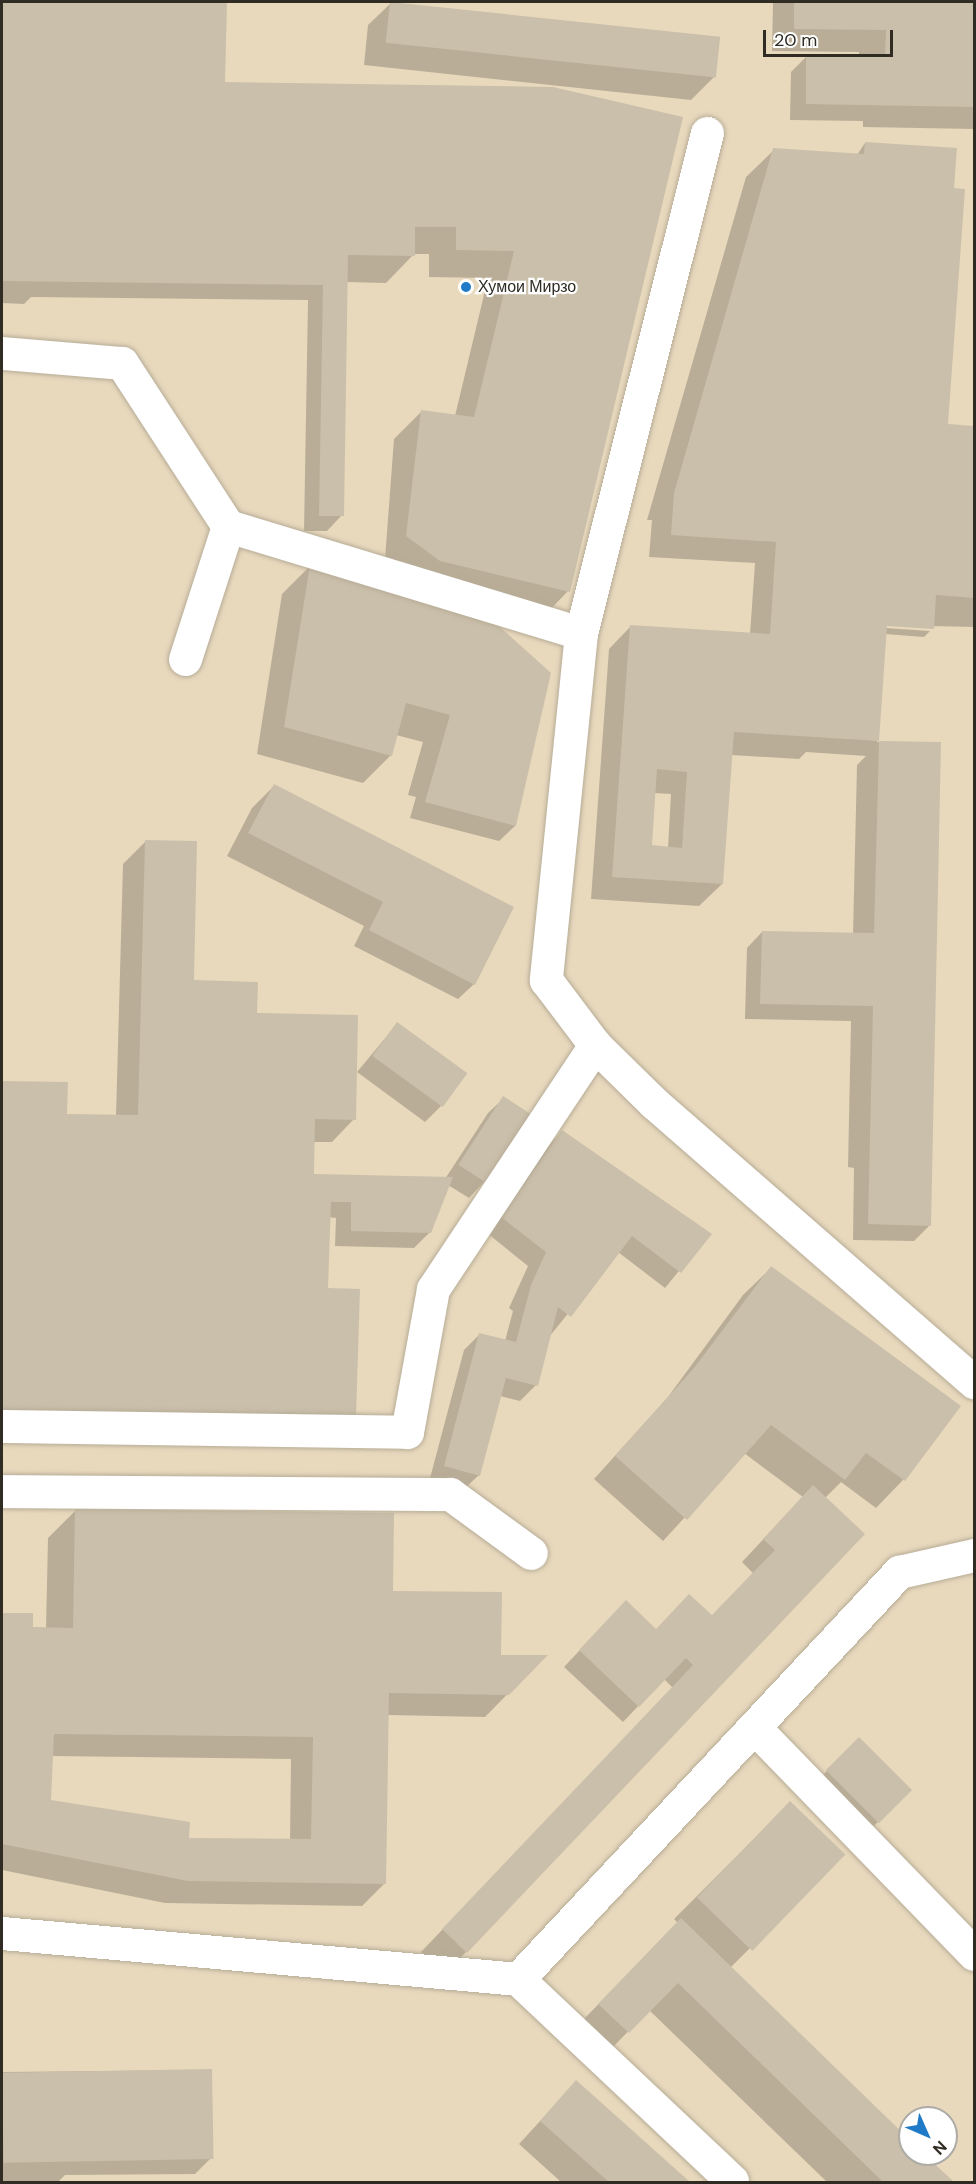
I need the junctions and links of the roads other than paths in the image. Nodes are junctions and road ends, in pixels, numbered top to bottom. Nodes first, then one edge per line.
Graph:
1 (707, 133) dead end
2 (2, 353) edge
3 (228, 526) junction
4 (581, 633) junction
5 (185, 658) dead end
6 (595, 1045) junction
7 (975, 1382) edge
8 (2, 1426) edge
9 (2, 1491) edge
10 (531, 1553) dead end
11 (975, 1555) edge
12 (754, 1727) junction
13 (2, 1933) edge
14 (975, 1954) edge
15 (518, 1979) junction
16 (732, 2181) dead end

1 - 4 lane
2 - 3 lane
3 - 4 lane
3 - 5 lane
4 - 6 lane
6 - 7 lane
6 - 8 lane
9 - 10 lane
11 - 12 lane
12 - 14 lane
12 - 15 lane
13 - 15 lane
15 - 16 lane

